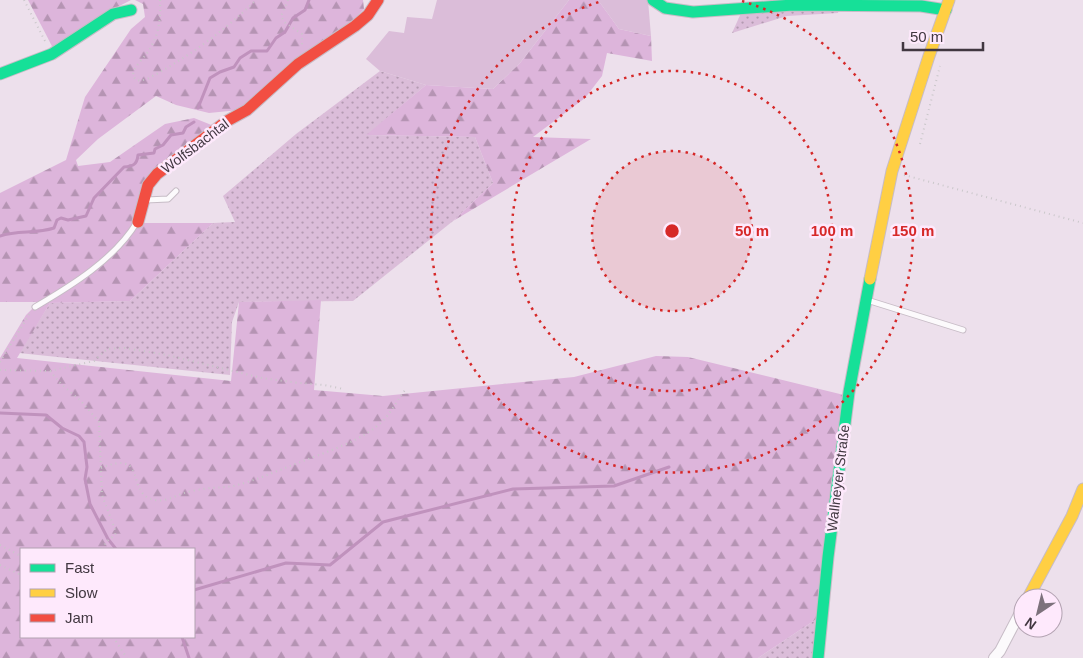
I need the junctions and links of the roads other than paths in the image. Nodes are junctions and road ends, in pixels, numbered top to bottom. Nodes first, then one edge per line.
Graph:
1 (378, 0) edge
2 (653, 0) edge
3 (947, 5) edge
4 (131, 10) dead end
5 (0, 74) edge
6 (176, 190) dead end
7 (143, 200) junction
8 (138, 222) joint
9 (867, 300) junction
10 (35, 308) road end
11 (963, 330) dead end
12 (1083, 489) edge
13 (1080, 503) edge
14 (1033, 588) edge
15 (1013, 626) edge
16 (818, 658) edge
17 (994, 658) edge

1 - 7 street, Wolfsbachtal
2 - 3 street, Wallneyer Straße
3 - 9 street, Wallneyer Straße
4 - 5 street
6 - 7 lane
7 - 8 street, Wolfsbachtal
8 - 10 lane, Wolfsbachtal
9 - 11 lane
9 - 16 street, Wallneyer Straße
12 - 13 street
13 - 14 street
15 - 17 street

